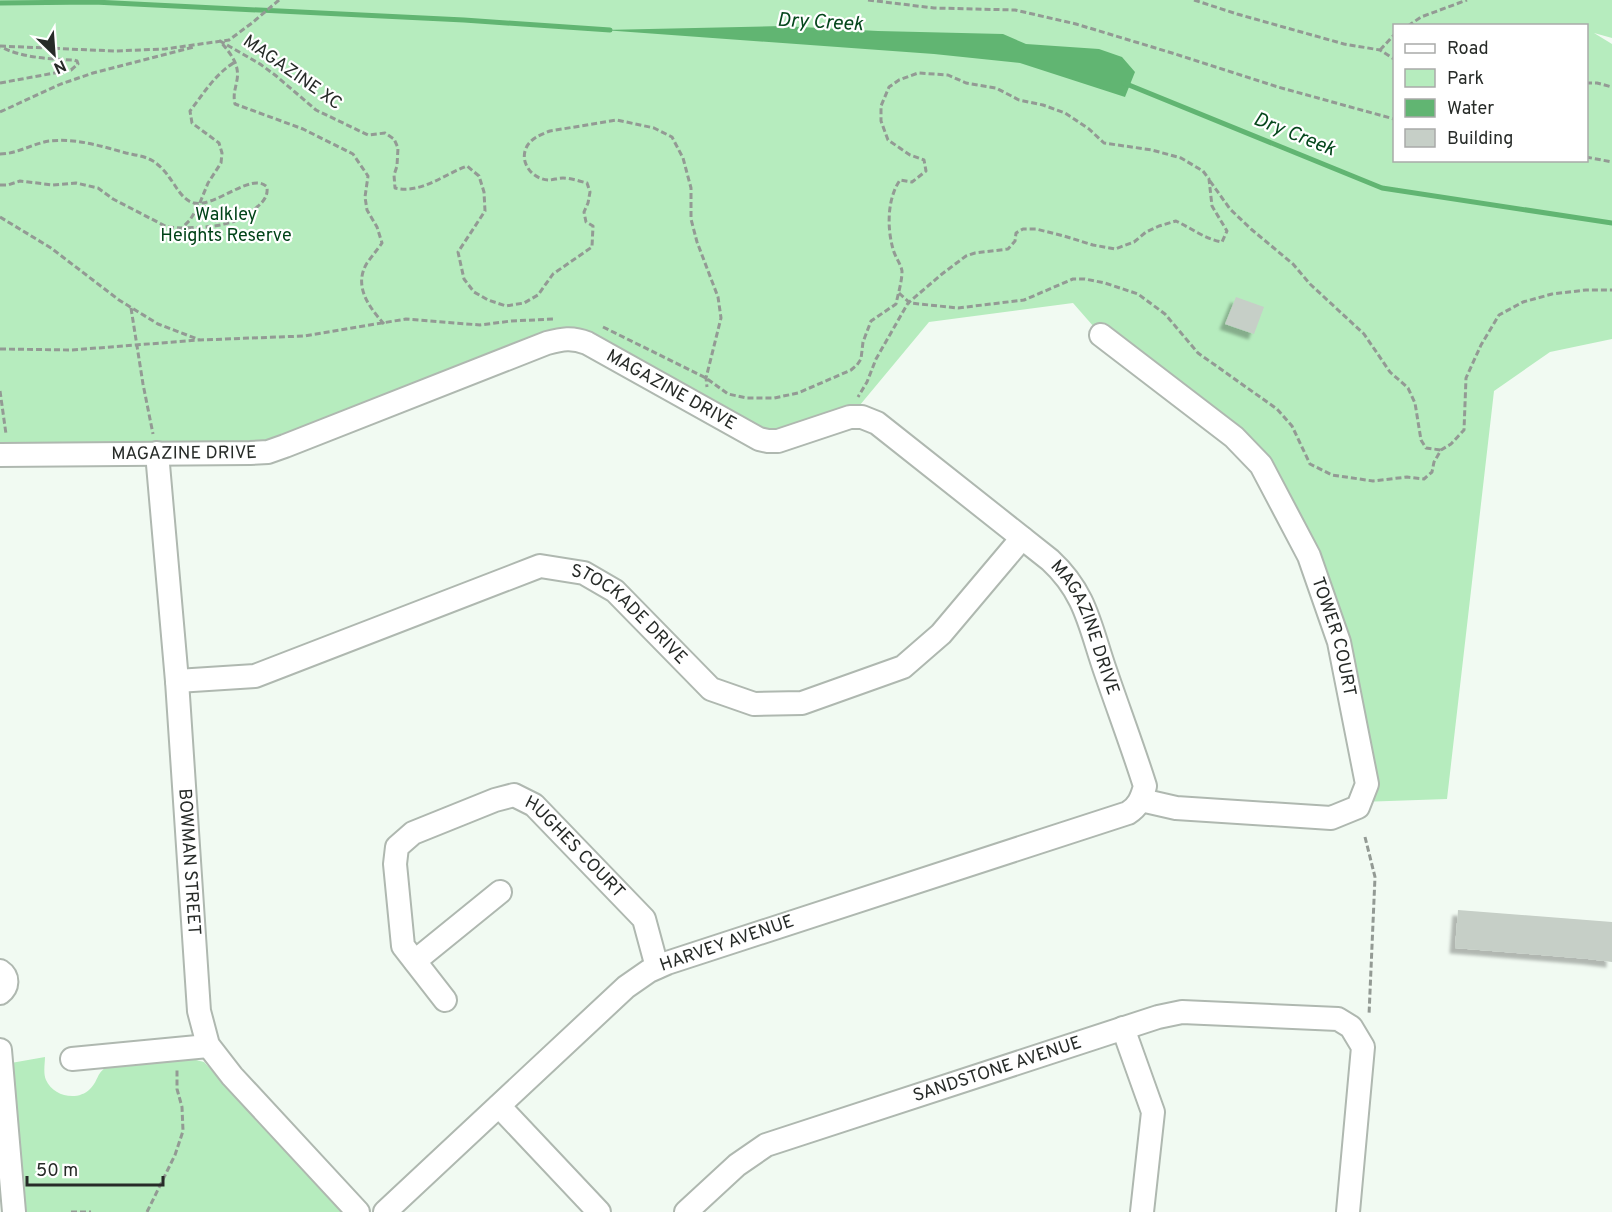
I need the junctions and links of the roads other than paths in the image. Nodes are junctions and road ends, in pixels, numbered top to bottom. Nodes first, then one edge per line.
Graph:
1 (1101, 335) dead end
2 (157, 453) junction
3 (4, 454) edge
4 (1022, 538) junction
5 (177, 681) junction
6 (1141, 800) junction
7 (500, 892) dead end
8 (415, 962) junction
9 (657, 967) junction
10 (0, 971) edge
11 (0, 993) edge
12 (445, 999) dead end
13 (1123, 1028) junction
14 (208, 1046) junction
15 (0, 1050) edge
16 (72, 1059) dead end
17 (499, 1106) junction
18 (6, 1185) edge
19 (14, 1212) edge
20 (358, 1212) edge
21 (385, 1212) edge
22 (599, 1212) edge
23 (686, 1212) edge
24 (1142, 1212) edge
25 (1348, 1212) edge

1 - 6 street, TOWER COURT
2 - 3 street, MAGAZINE DRIVE
2 - 4 street, MAGAZINE DRIVE
2 - 5 street, BOWMAN STREET
4 - 5 street, STOCKADE DRIVE
4 - 6 street, MAGAZINE DRIVE
5 - 14 street, BOWMAN STREET
6 - 9 street, HARVEY AVENUE
7 - 8 street
8 - 9 street, HUGHES COURT
8 - 12 street, HUGHES COURT
9 - 17 street, HARVEY AVENUE
10 - 11 street
13 - 23 street, SANDSTONE AVENUE
13 - 24 street
13 - 25 street, SANDSTONE AVENUE
14 - 16 street
14 - 20 street, BOWMAN STREET
15 - 18 street
17 - 21 street, HARVEY AVENUE
17 - 22 street
18 - 19 street

